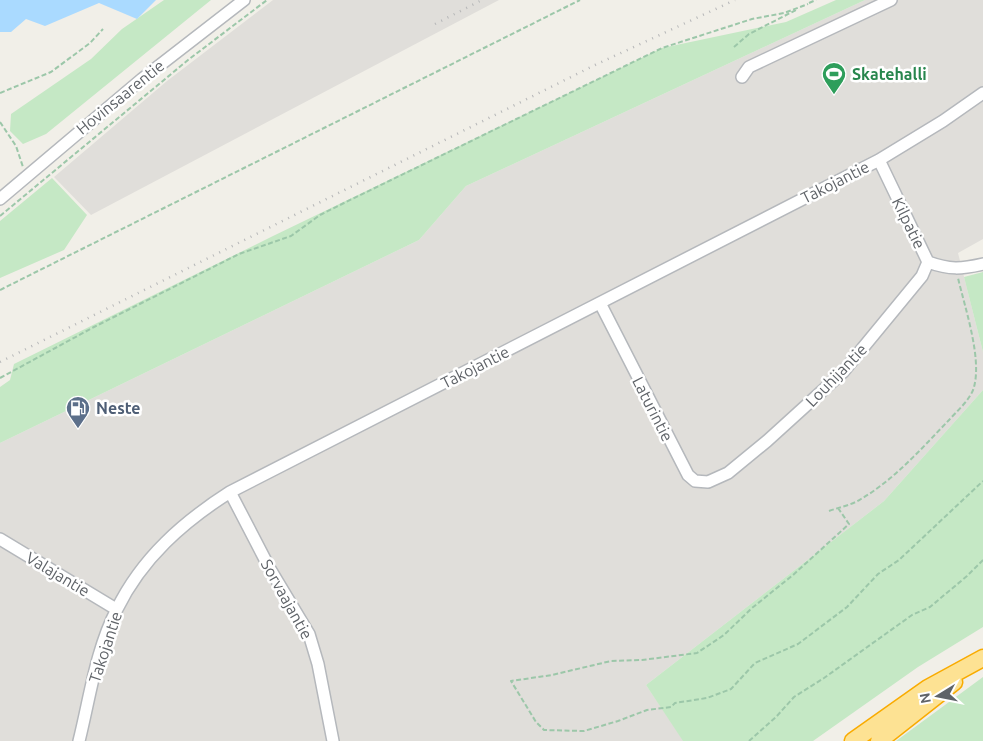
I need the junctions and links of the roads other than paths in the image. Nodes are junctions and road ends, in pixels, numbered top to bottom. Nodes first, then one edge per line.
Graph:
1 (244, 0) edge
2 (891, 0) edge
3 (742, 77) dead end
4 (983, 93) edge
5 (879, 160) junction
6 (0, 198) edge
7 (928, 262) junction
8 (983, 264) edge
9 (600, 303) junction
10 (728, 473) joint
11 (230, 492) junction
12 (0, 539) edge
13 (116, 609) junction
14 (980, 660) edge
15 (79, 741) edge
16 (333, 741) edge
17 (852, 741) edge
18 (879, 741) edge

1 - 6 street, Hovinsaarentie
2 - 3 street
4 - 5 street, Takojantie
5 - 7 street, Kilpatie
5 - 9 street, Takojantie
7 - 8 street, Kilpatie
7 - 10 street, Louhijantie
9 - 10 street, Laturintie
9 - 11 street, Takojantie
11 - 13 street, Takojantie
11 - 16 street, Sorvaajantie
12 - 13 street, Valajantie
13 - 15 street, Takojantie
14 - 17 highway
14 - 18 highway

